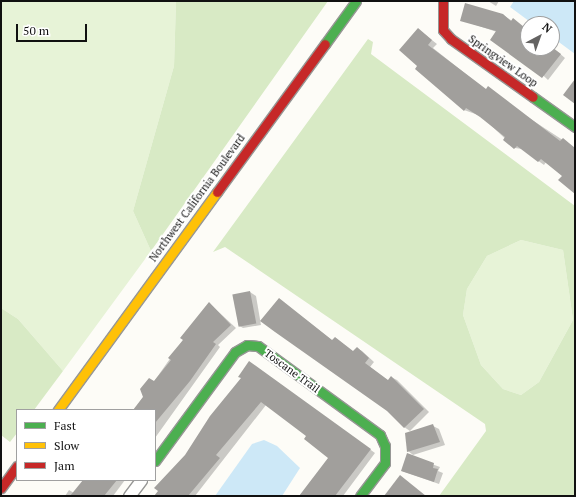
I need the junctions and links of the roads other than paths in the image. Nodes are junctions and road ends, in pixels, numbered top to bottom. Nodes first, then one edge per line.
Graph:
1 (356, 1) edge
2 (443, 1) edge
3 (575, 127) edge
4 (59, 409) edge
5 (156, 460) edge
6 (16, 467) edge
7 (140, 481) edge
8 (1, 488) edge
9 (129, 496) edge
10 (360, 496) edge

1 - 4 street, Northwest California Boulevard
2 - 3 street, Springview Loop
5 - 10 street, Toscane Trail
6 - 8 street
7 - 9 street

